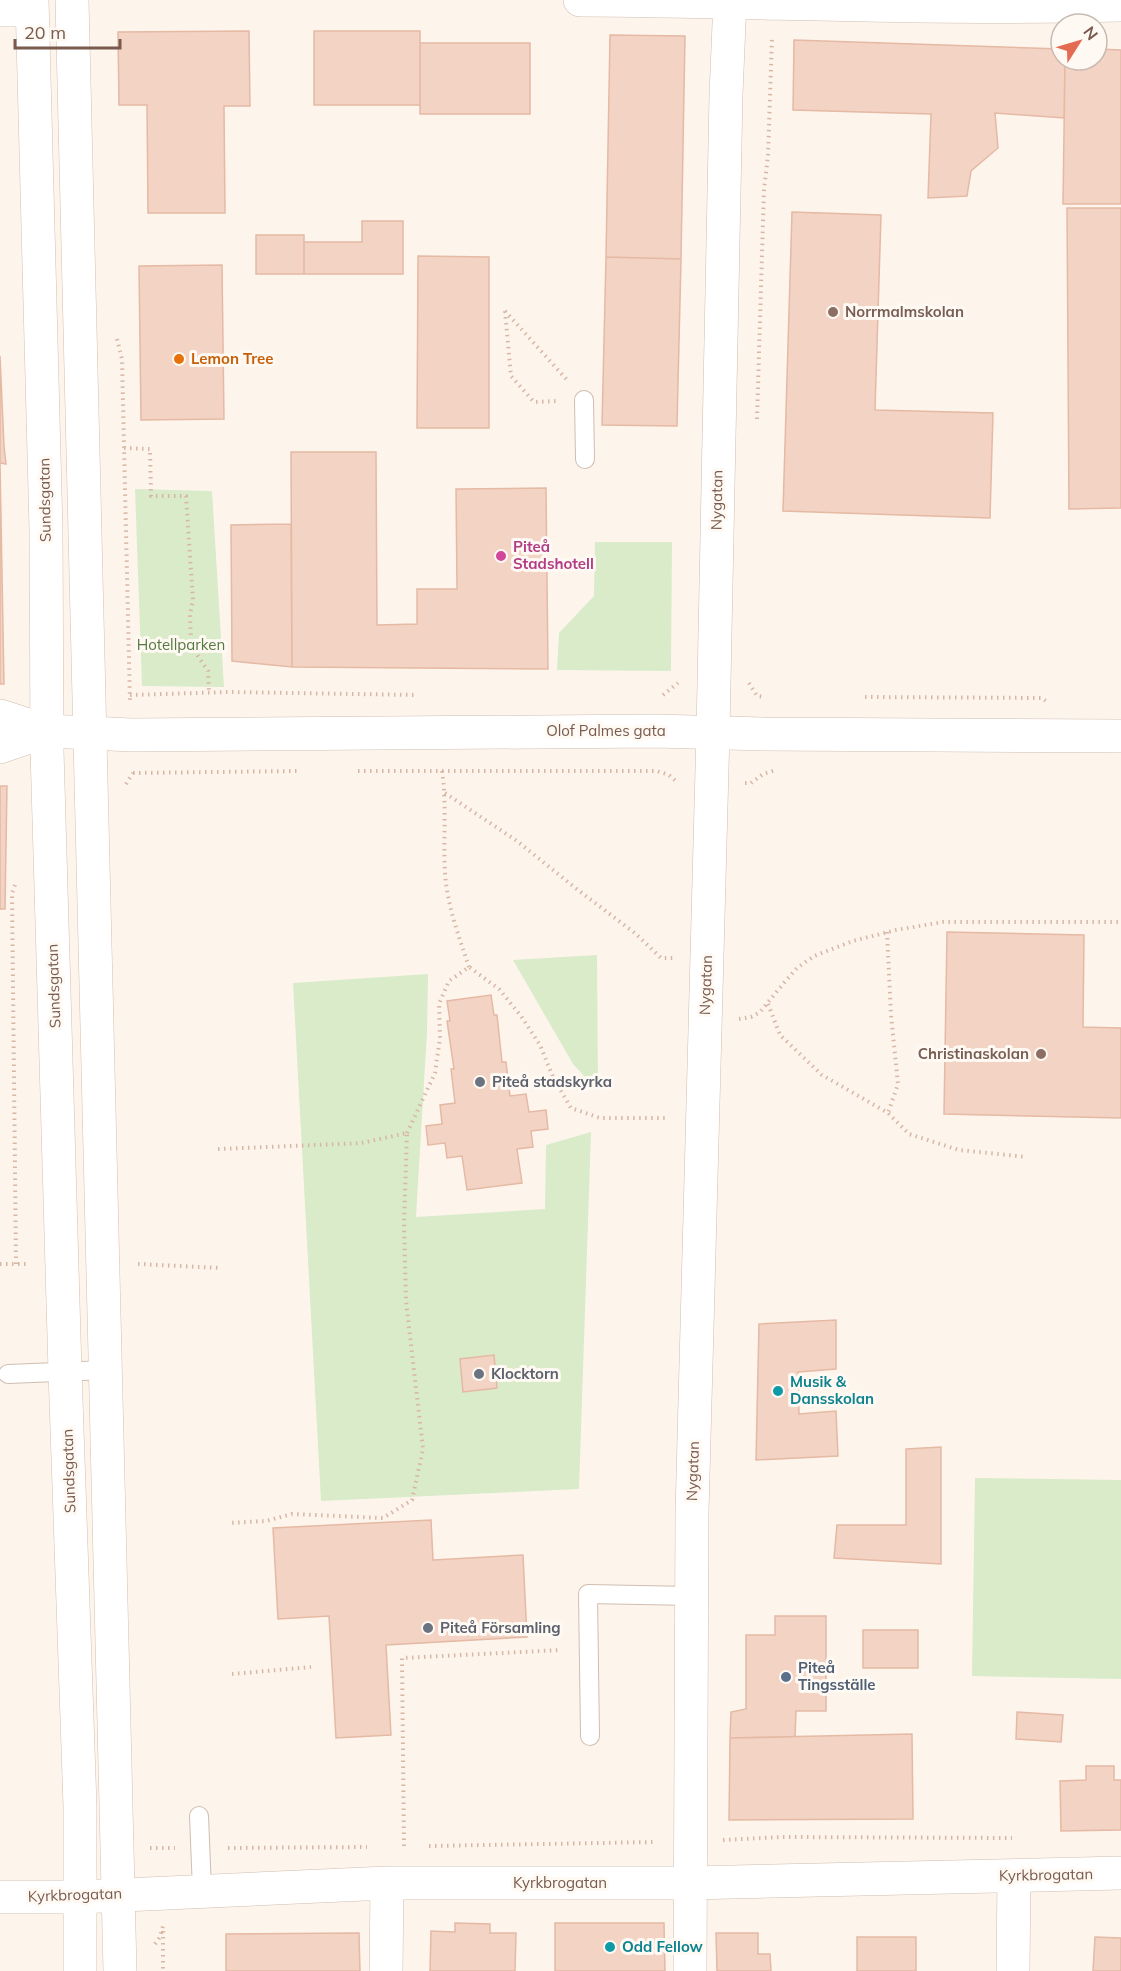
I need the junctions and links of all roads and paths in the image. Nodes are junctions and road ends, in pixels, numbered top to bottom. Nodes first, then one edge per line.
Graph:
1 (72, 0) edge
2 (580, 0) edge
3 (730, 0) edge
4 (773, 2) junction
5 (1121, 5) edge
6 (16, 9) edge
7 (764, 189) dead end
8 (584, 400) junction
9 (124, 448) dead end
10 (585, 459) dead end
11 (714, 680) junction
12 (209, 693) junction
13 (130, 695) dead end
14 (421, 696) dead end
15 (775, 697) dead end
16 (856, 697) dead end
17 (1048, 703) dead end
18 (0, 716) edge
19 (47, 731) junction
20 (713, 732) junction
21 (91, 733) junction
22 (1121, 736) edge
23 (0, 747) edge
24 (308, 771) dead end
25 (353, 771) dead end
26 (442, 771) junction
27 (657, 771) dead end
28 (133, 773) dead end
29 (445, 793) junction
30 (20, 876) dead end
31 (1121, 922) edge
32 (887, 932) junction
33 (674, 958) dead end
34 (469, 968) junction
35 (768, 1004) junction
36 (738, 1019) dead end
37 (888, 1113) junction
38 (668, 1119) dead end
39 (407, 1133) junction
40 (218, 1149) dead end
41 (1027, 1157) dead end
42 (16, 1264) dead end
43 (131, 1264) dead end
44 (221, 1268) dead end
45 (106, 1370) junction
46 (65, 1371) junction
47 (8, 1374) dead end
48 (228, 1523) dead end
49 (692, 1596) junction
50 (589, 1649) junction
51 (311, 1667) dead end
52 (232, 1674) dead end
53 (590, 1736) dead end
54 (199, 1816) dead end
55 (1012, 1838) dead end
56 (691, 1841) junction
57 (370, 1846) dead end
58 (393, 1846) dead end
59 (404, 1846) junction
60 (415, 1846) dead end
61 (427, 1846) dead end
62 (200, 1848) junction
63 (118, 1849) junction
64 (1121, 1873) edge
65 (1014, 1876) junction
66 (387, 1883) junction
67 (692, 1883) junction
68 (202, 1890) junction
69 (119, 1894) junction
70 (0, 1897) edge
71 (80, 1897) junction
72 (163, 1928) dead end
73 (80, 1971) edge
74 (120, 1971) edge
75 (163, 1971) edge
76 (386, 1971) edge
77 (690, 1971) edge
78 (1013, 1971) edge

1 - 21 street
2 - 3 street
3 - 4 street
3 - 11 street, Nygatan
4 - 5 street
4 - 7 path
6 - 19 street, Sundsgatan
8 - 8 path
8 - 10 lane
9 - 12 path
11 - 15 path
11 - 20 street, Nygatan
12 - 13 path
12 - 14 path
16 - 17 path
18 - 19 street
19 - 21 street, Olof Palmes gata
19 - 23 street
19 - 46 street, Sundsgatan
20 - 21 street, Olof Palmes gata
20 - 22 street, Olof Palmes gata
20 - 49 street, Nygatan
21 - 45 street
24 - 28 path
25 - 26 path
26 - 27 path
26 - 29 path
29 - 33 path
29 - 34 path
30 - 42 path
31 - 32 path
32 - 35 path
32 - 37 path
34 - 38 path
34 - 39 path
35 - 36 path
35 - 37 path
37 - 41 path
39 - 40 path
39 - 48 path
43 - 44 path
45 - 46 lane
45 - 63 street
46 - 47 lane
46 - 71 street, Sundsgatan
49 - 50 lane
49 - 56 street, Nygatan
50 - 53 lane
50 - 59 path
51 - 52 path
54 - 62 lane
55 - 56 path
56 - 61 path
56 - 67 street, Nygatan
57 - 62 path
58 - 59 path
59 - 60 path
62 - 63 path
62 - 68 lane
63 - 69 street
64 - 65 street, Kyrkbrogatan
65 - 67 street, Kyrkbrogatan
65 - 78 street
66 - 67 street, Kyrkbrogatan
66 - 68 street, Kyrkbrogatan
66 - 76 street
67 - 77 street, Nygatan
68 - 69 street, Kyrkbrogatan
69 - 71 street, Kyrkbrogatan
69 - 74 street
70 - 71 street, Kyrkbrogatan
71 - 73 street, Sundsgatan
72 - 75 path

